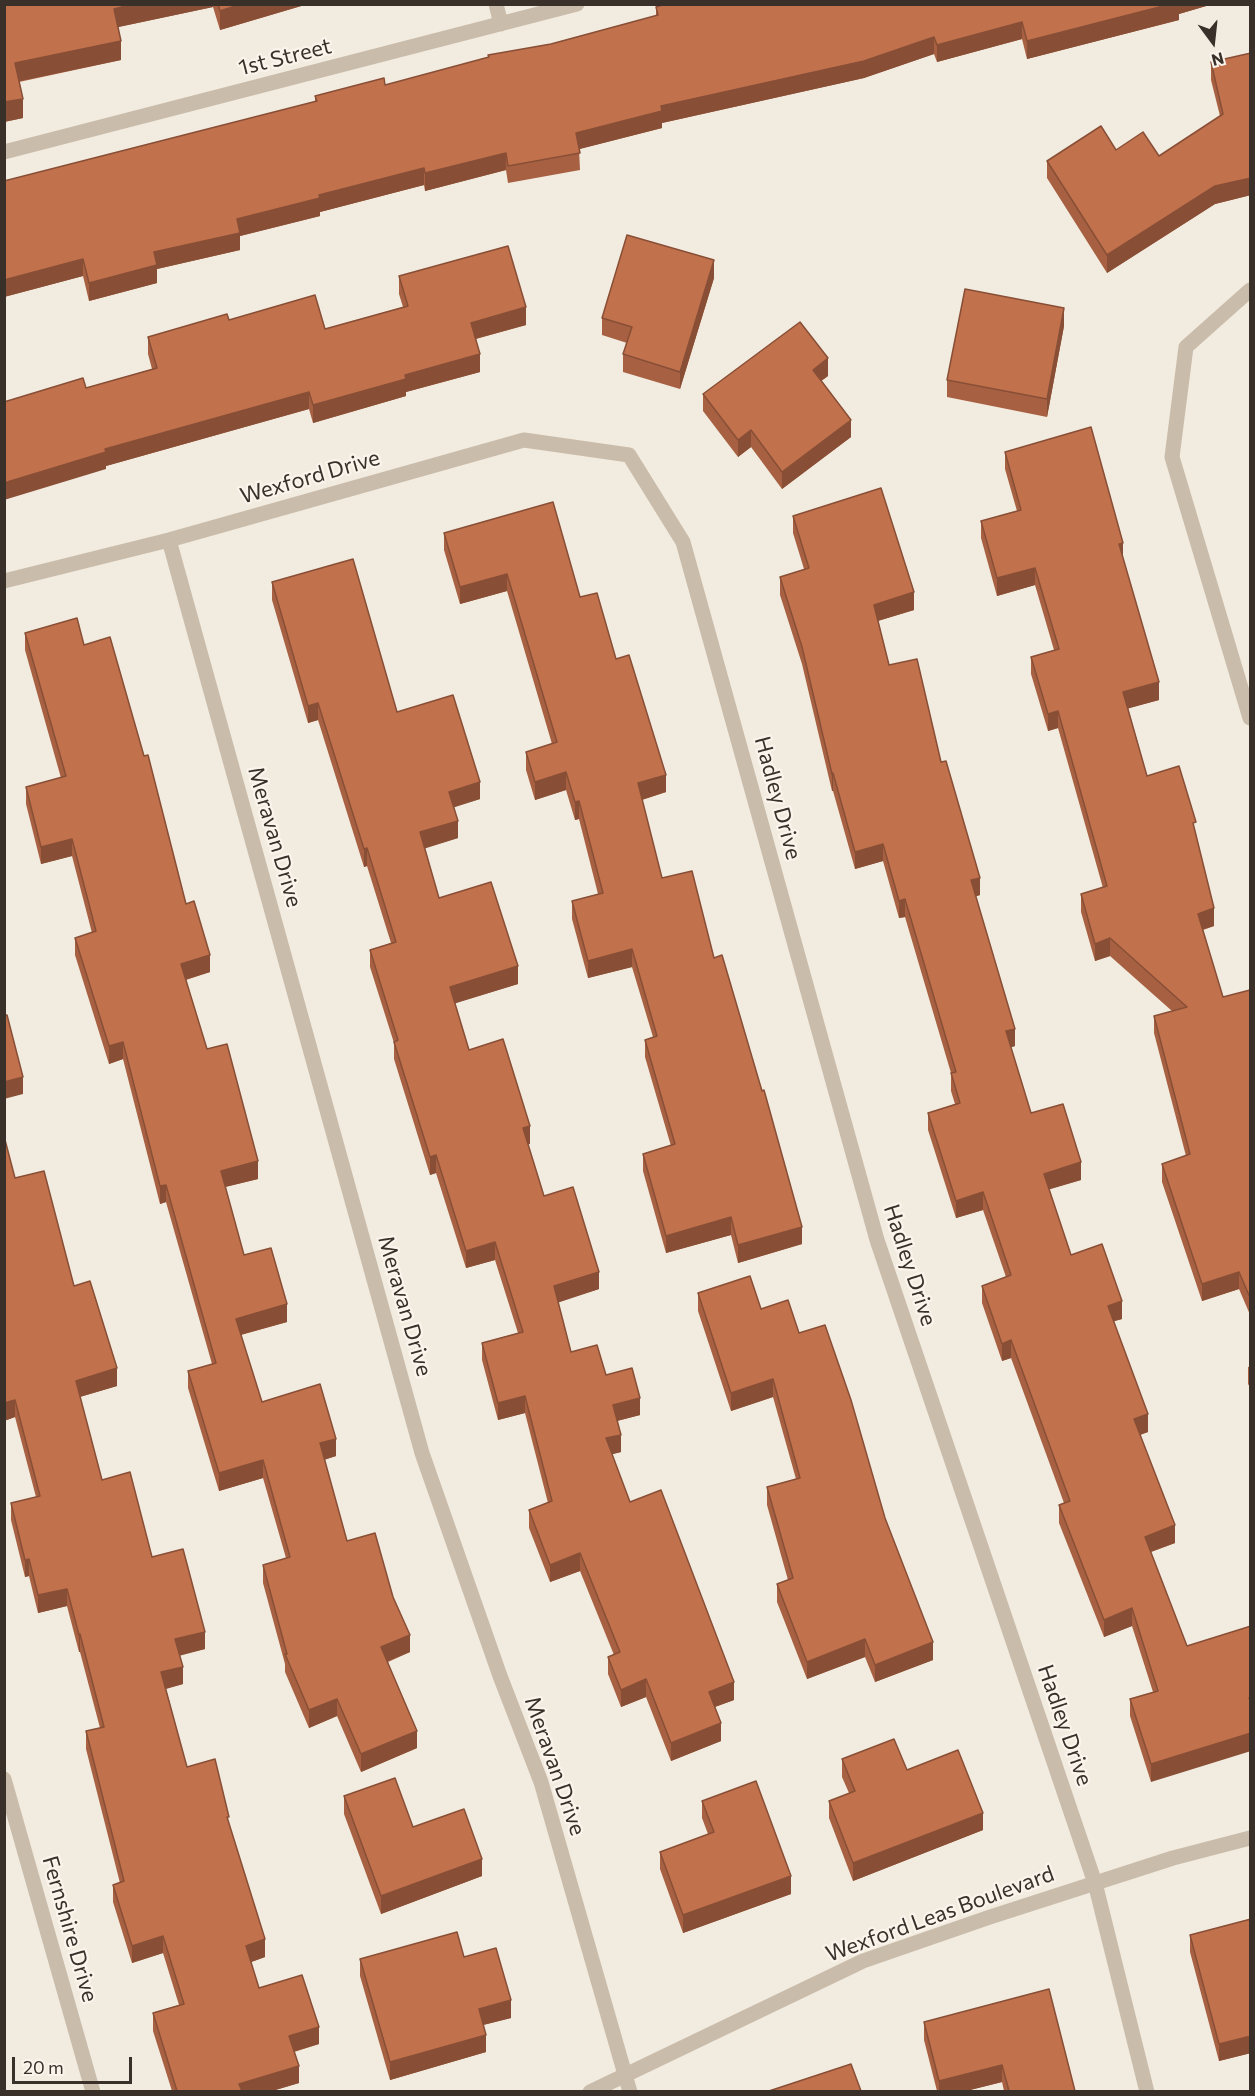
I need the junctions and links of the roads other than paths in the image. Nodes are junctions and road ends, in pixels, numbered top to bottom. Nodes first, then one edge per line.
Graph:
1 (496, 4) edge
2 (577, 4) edge
3 (501, 24) junction
4 (4, 152) edge
5 (1251, 290) edge
6 (629, 455) joint
7 (169, 540) junction
8 (4, 581) edge
9 (1251, 718) edge
10 (4, 1779) edge
11 (1251, 1838) edge
12 (1095, 1883) junction
13 (625, 2075) junction
14 (93, 2091) edge
15 (590, 2091) edge
16 (630, 2091) edge
17 (1147, 2091) edge

1 - 3 street
2 - 3 street, 1st Street
3 - 4 street, 1st Street
5 - 9 street
6 - 7 street, Wexford Drive
6 - 12 street, Hadley Drive
7 - 8 street, Wexford Drive
7 - 13 street, Meravan Drive
10 - 14 street, Fernshire Drive
11 - 12 street, Wexford Leas Boulevard
12 - 13 street, Wexford Leas Boulevard
12 - 17 street, Hadley Drive
13 - 15 street, Wexford Leas Boulevard
13 - 16 street, Meravan Drive

